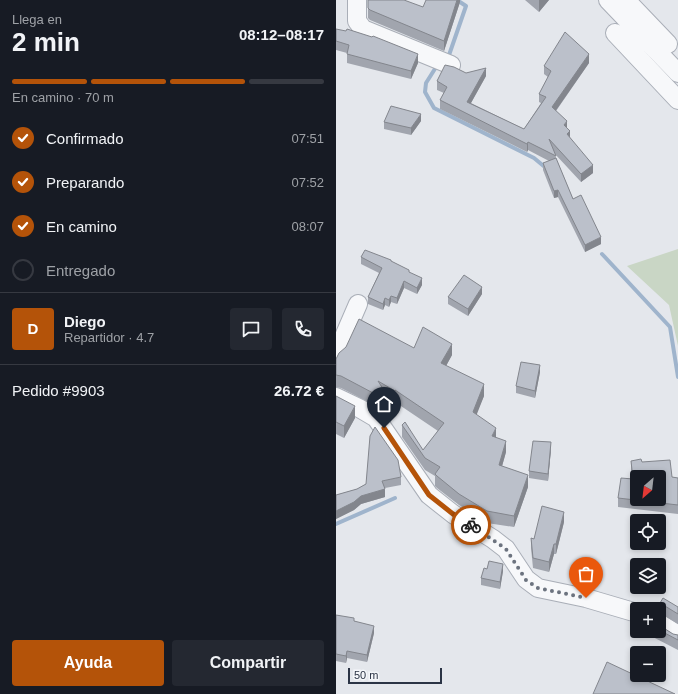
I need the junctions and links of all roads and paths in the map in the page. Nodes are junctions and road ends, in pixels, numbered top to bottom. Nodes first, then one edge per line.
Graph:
1 (357, 0) edge
2 (608, 0) edge
3 (626, 0) edge
4 (615, 33) dead end
5 (678, 55) edge
6 (451, 65) edge
7 (678, 73) edge
8 (678, 100) edge
9 (358, 304) dead end
10 (336, 355) edge
11 (336, 397) edge
12 (630, 611) edge
13 (666, 627) edge
14 (678, 635) edge

1 - 6 street
2 - 7 street
3 - 5 street
4 - 8 street
9 - 10 street
11 - 12 street
13 - 14 street

